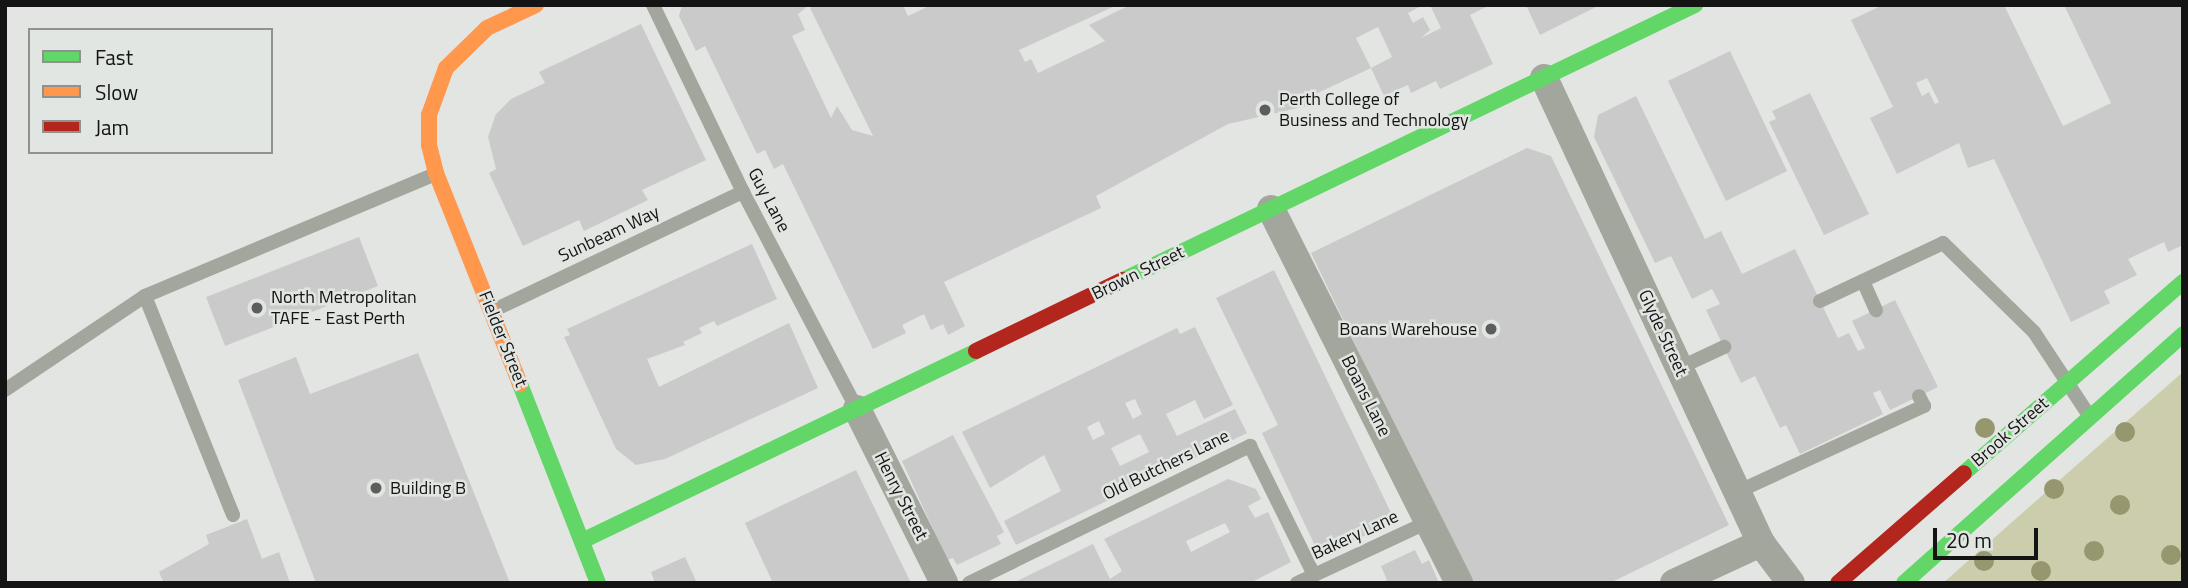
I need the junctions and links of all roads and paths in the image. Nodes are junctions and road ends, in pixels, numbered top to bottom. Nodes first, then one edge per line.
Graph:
1 (536, 5) edge
2 (653, 5) edge
3 (1695, 5) edge
4 (1544, 78) junction
5 (436, 173) junction
6 (743, 192) junction
7 (1271, 209) junction
8 (1863, 281) junction
9 (2183, 282) edge
10 (145, 296) junction
11 (1819, 300) dead end
12 (1875, 310) dead end
13 (492, 311) junction
14 (2183, 334) edge
15 (1724, 347) dead end
16 (1679, 368) junction
17 (2065, 384) junction
18 (5, 390) edge
19 (1919, 396) dead end
20 (858, 409) junction
21 (2088, 414) junction
22 (1737, 492) junction
23 (233, 516) dead end
24 (1430, 522) junction
25 (582, 541) junction
26 (1761, 543) junction
27 (1314, 575) junction
28 (598, 583) edge
29 (944, 583) edge
30 (969, 583) edge
31 (1297, 583) edge
32 (1459, 583) edge
33 (1674, 583) edge
34 (1791, 583) edge
35 (1838, 583) edge
36 (1904, 583) edge

1 - 5 street, Fielder Street
2 - 6 lane, Guy Lane
3 - 4 street, Brown Street
4 - 7 street, Brown Street
4 - 16 street, Glyde Street
5 - 10 lane
5 - 13 street, Fielder Street
6 - 13 lane, Sunbeam Way
6 - 20 lane, Guy Lane
7 - 20 street, Brown Street
7 - 24 street, Boans Lane
8 - 11 lane
8 - 12 lane
8 - 17 lane
9 - 17 street, Brook Street
10 - 18 lane
10 - 23 lane
13 - 25 street, Fielder Street
14 - 21 street
15 - 16 lane
16 - 22 street, Glyde Street
17 - 21 lane
17 - 35 street, Brook Street
19 - 22 lane
20 - 25 street, Brown Street
20 - 29 street, Henry Street
21 - 36 street
22 - 26 street, Glyde Street
24 - 27 lane, Bakery Lane
24 - 32 street, Boans Lane
25 - 28 street, Fielder Street
26 - 33 street
26 - 34 street, Glyde Street
27 - 30 lane, Old Butchers Lane
27 - 31 lane, Bakery Lane

